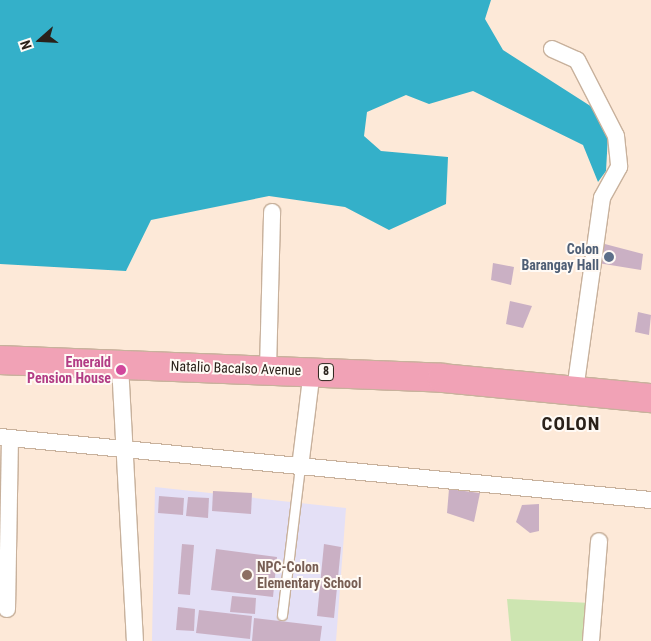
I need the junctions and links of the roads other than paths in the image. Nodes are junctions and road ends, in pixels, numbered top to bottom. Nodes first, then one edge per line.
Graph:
1 (552, 49) dead end
2 (272, 212) dead end
3 (0, 360) edge
4 (120, 365) junction
5 (268, 369) junction
6 (312, 371) junction
7 (575, 391) junction
8 (651, 398) edge
9 (5, 438) edge
10 (123, 450) junction
11 (300, 467) junction
12 (651, 500) edge
13 (599, 541) dead end
14 (7, 609) dead end
15 (282, 615) dead end
16 (135, 641) edge
17 (591, 641) edge

1 - 7 street
2 - 5 street
3 - 4 highway, Natalio Bacalso Avenue / 8
4 - 5 highway, Natalio Bacalso Avenue / 8
4 - 10 street
5 - 6 highway, Natalio Bacalso Avenue / 8
6 - 7 highway, Natalio Bacalso Avenue / 8
6 - 11 street
7 - 8 highway, Natalio Bacalso Avenue / 8
9 - 10 street
9 - 14 street
10 - 11 street
10 - 16 street
11 - 12 street
11 - 15 lane
13 - 17 street

